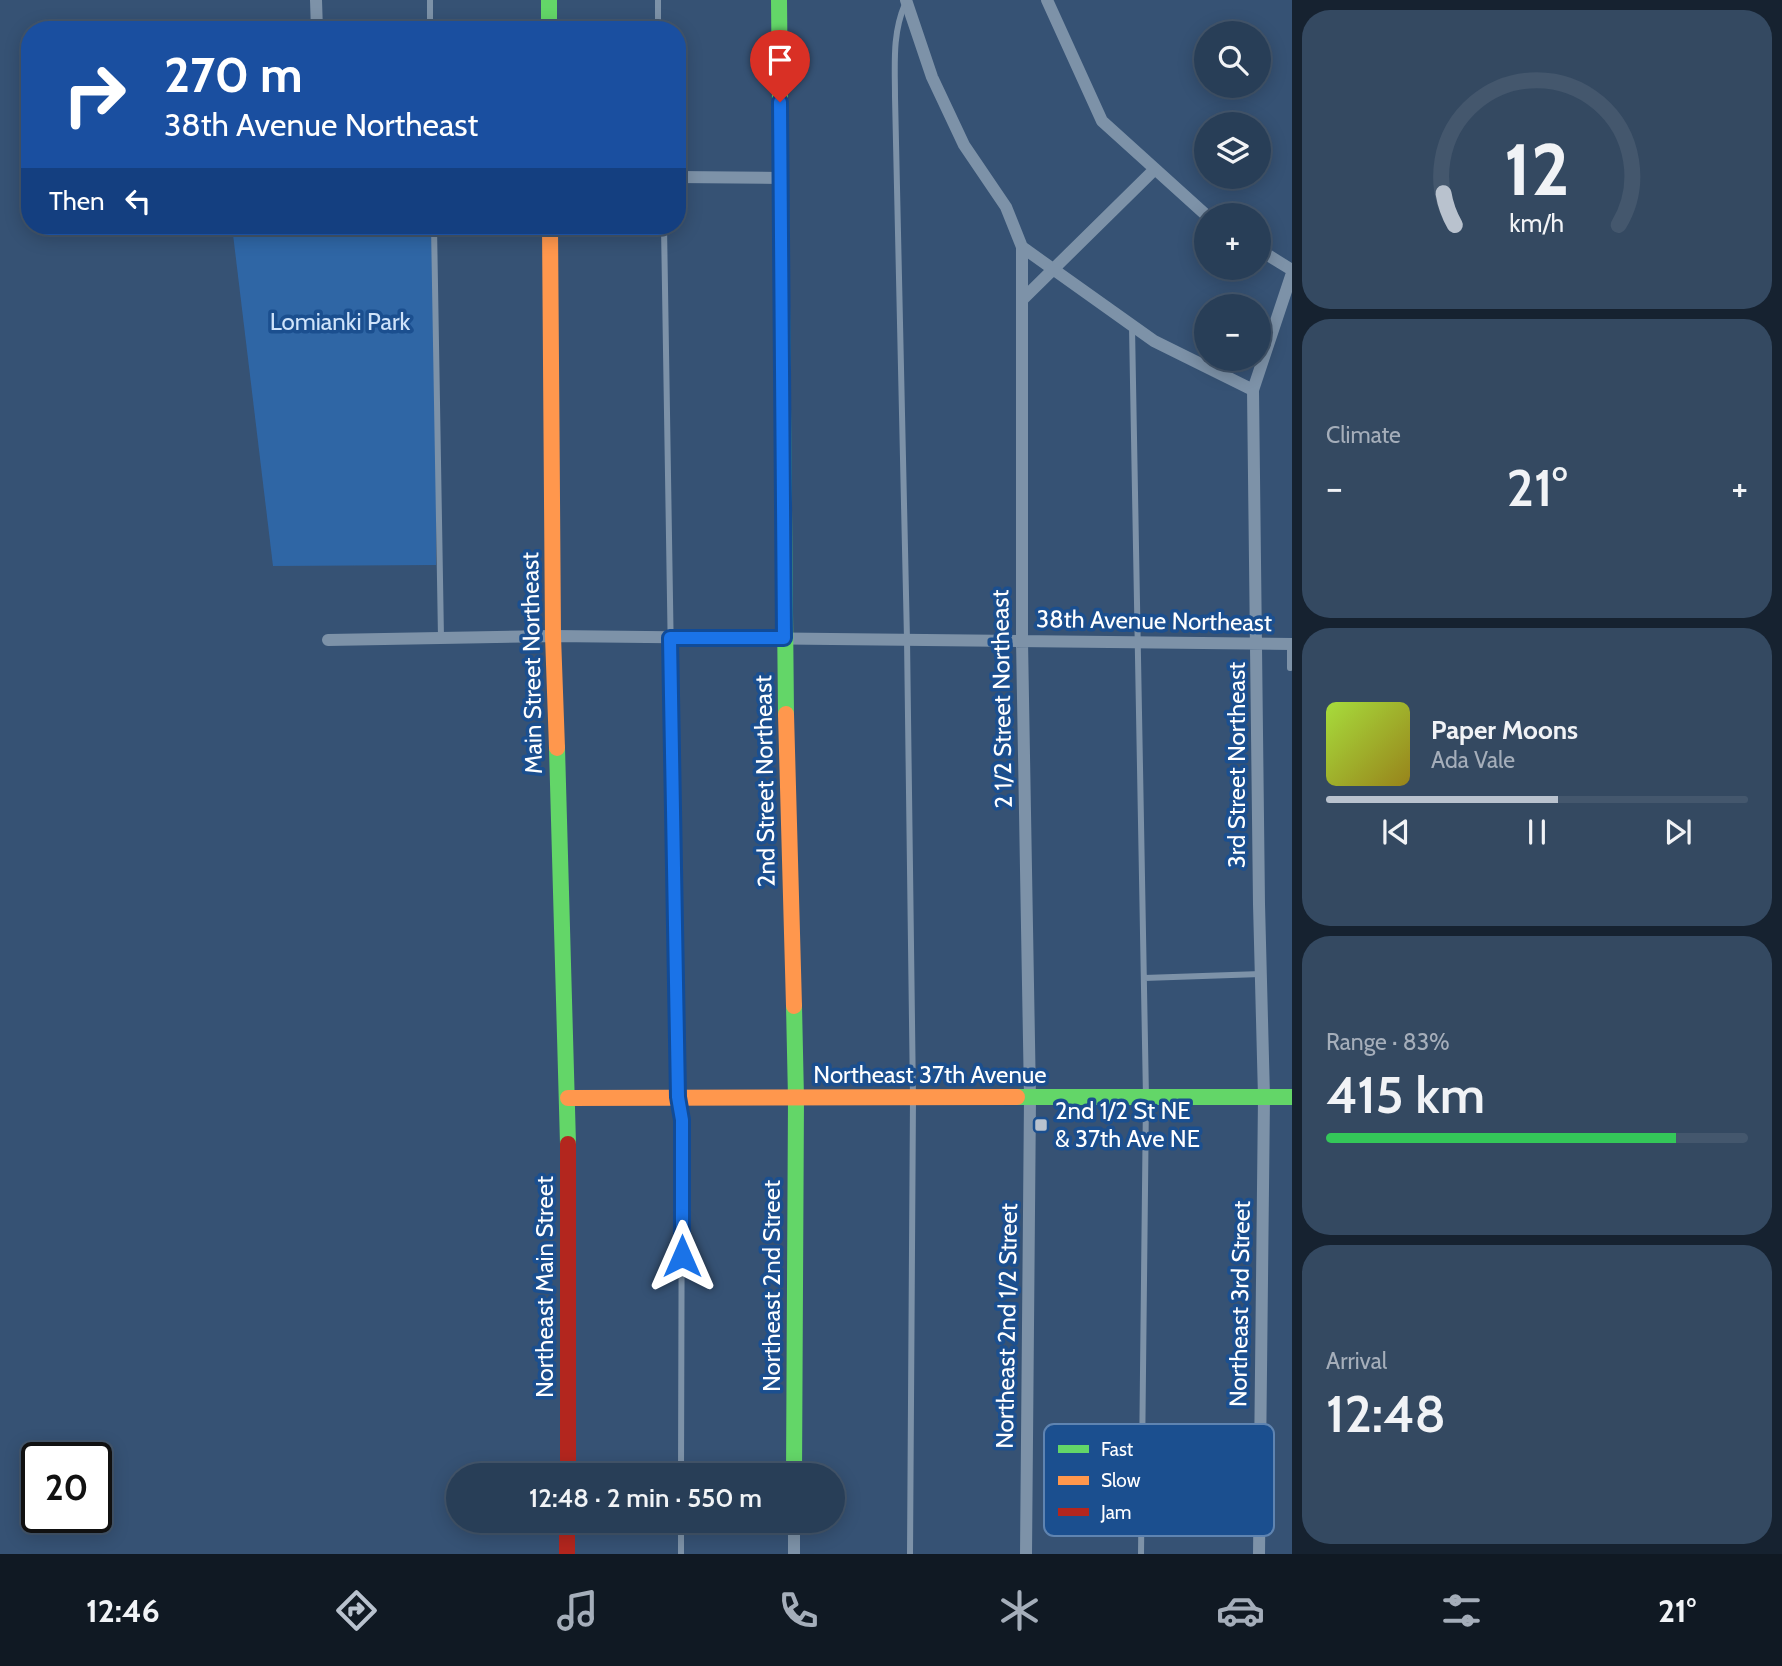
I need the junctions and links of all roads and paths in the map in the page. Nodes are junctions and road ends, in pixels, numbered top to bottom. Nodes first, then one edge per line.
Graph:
1 (316, 0) edge
2 (430, 0) edge
3 (549, 0) edge
4 (658, 0) edge
5 (779, 0) edge
6 (1047, 0) edge
7 (906, 1) edge
8 (317, 21) edge
9 (430, 21) edge
10 (550, 21) edge
11 (659, 21) edge
12 (1155, 169) junction
13 (686, 177) edge
14 (782, 178) junction
15 (1194, 204) edge
16 (434, 235) edge
17 (550, 235) edge
18 (664, 235) edge
19 (1022, 247) junction
20 (1271, 258) edge
21 (1052, 269) junction
22 (1292, 272) edge
23 (1022, 300) junction
24 (1132, 325) junction
25 (1253, 390) junction
26 (553, 636) junction
27 (441, 638) junction
28 (670, 638) junction
29 (784, 638) junction
30 (907, 639) junction
31 (328, 640) dead end
32 (1022, 641) junction
33 (1139, 642) junction
34 (1257, 643) junction
35 (1291, 644) edge
36 (1290, 668) edge
37 (1261, 975) junction
38 (1144, 978) junction
39 (678, 1097) junction
40 (1264, 1097) junction
41 (1292, 1097) edge
42 (568, 1098) junction
43 (796, 1098) junction
44 (913, 1098) junction
45 (1030, 1098) junction
46 (1146, 1098) junction
47 (1143, 1424) edge
48 (1260, 1424) edge
49 (568, 1463) edge
50 (681, 1463) edge
51 (794, 1463) edge
52 (568, 1533) edge
53 (681, 1533) edge
54 (794, 1533) edge
55 (1142, 1536) edge
56 (1259, 1536) edge
57 (568, 1554) edge
58 (681, 1554) edge
59 (793, 1554) edge
60 (910, 1554) edge
61 (1026, 1554) edge
62 (1142, 1554) edge
63 (1259, 1554) edge

1 - 8 street
2 - 9 lane
3 - 10 street
4 - 11 lane
5 - 14 street, 2nd Street Northeast
6 - 12 street
7 - 19 street
7 - 30 lane
12 - 15 street
12 - 21 street
13 - 14 street
14 - 29 street, 2nd Street Northeast
16 - 27 lane
17 - 26 street, Main Street Northeast
18 - 28 lane
19 - 21 street
19 - 23 street, 2 1/2 Street Northeast
20 - 22 street
21 - 23 street
21 - 24 street
22 - 25 street, 3rd Street Northeast
23 - 32 street, 2 1/2 Street Northeast
24 - 25 street
24 - 33 lane
25 - 34 street, 3rd Street Northeast
26 - 27 street, 38th Avenue Northeast
26 - 28 street, 38th Avenue Northeast
26 - 42 street, Main Street Northeast
27 - 31 street, 38th Avenue Northeast
28 - 29 street, 38th Avenue Northeast
28 - 39 lane
29 - 30 street, 38th Avenue Northeast
29 - 43 street, 2nd Street Northeast
30 - 32 street, 38th Avenue Northeast
30 - 44 lane
32 - 33 street, 38th Avenue Northeast
32 - 45 street, 2 1/2 Street Northeast
33 - 34 street, 38th Avenue Northeast
33 - 38 lane
34 - 35 street, 38th Avenue Northeast
34 - 37 street, 3rd Street Northeast
35 - 36 lane
37 - 38 lane
37 - 40 street, 3rd Street Northeast
38 - 46 lane
39 - 42 street, Northeast 37th Avenue
39 - 43 street, Northeast 37th Avenue
39 - 50 lane
40 - 41 street, Northeast 37th Avenue
40 - 46 street, Northeast 37th Avenue
40 - 48 street, Northeast 3rd Street
42 - 49 street, Northeast Main Street
43 - 44 street, Northeast 37th Avenue
43 - 51 street, Northeast 2nd Street
44 - 45 street, Northeast 37th Avenue
44 - 60 lane
45 - 46 street, Northeast 37th Avenue
45 - 61 street, Northeast 2nd 1/2 Street
46 - 47 lane
52 - 57 street
53 - 58 lane
54 - 59 street
55 - 62 lane
56 - 63 street, Northeast 3rd Street

